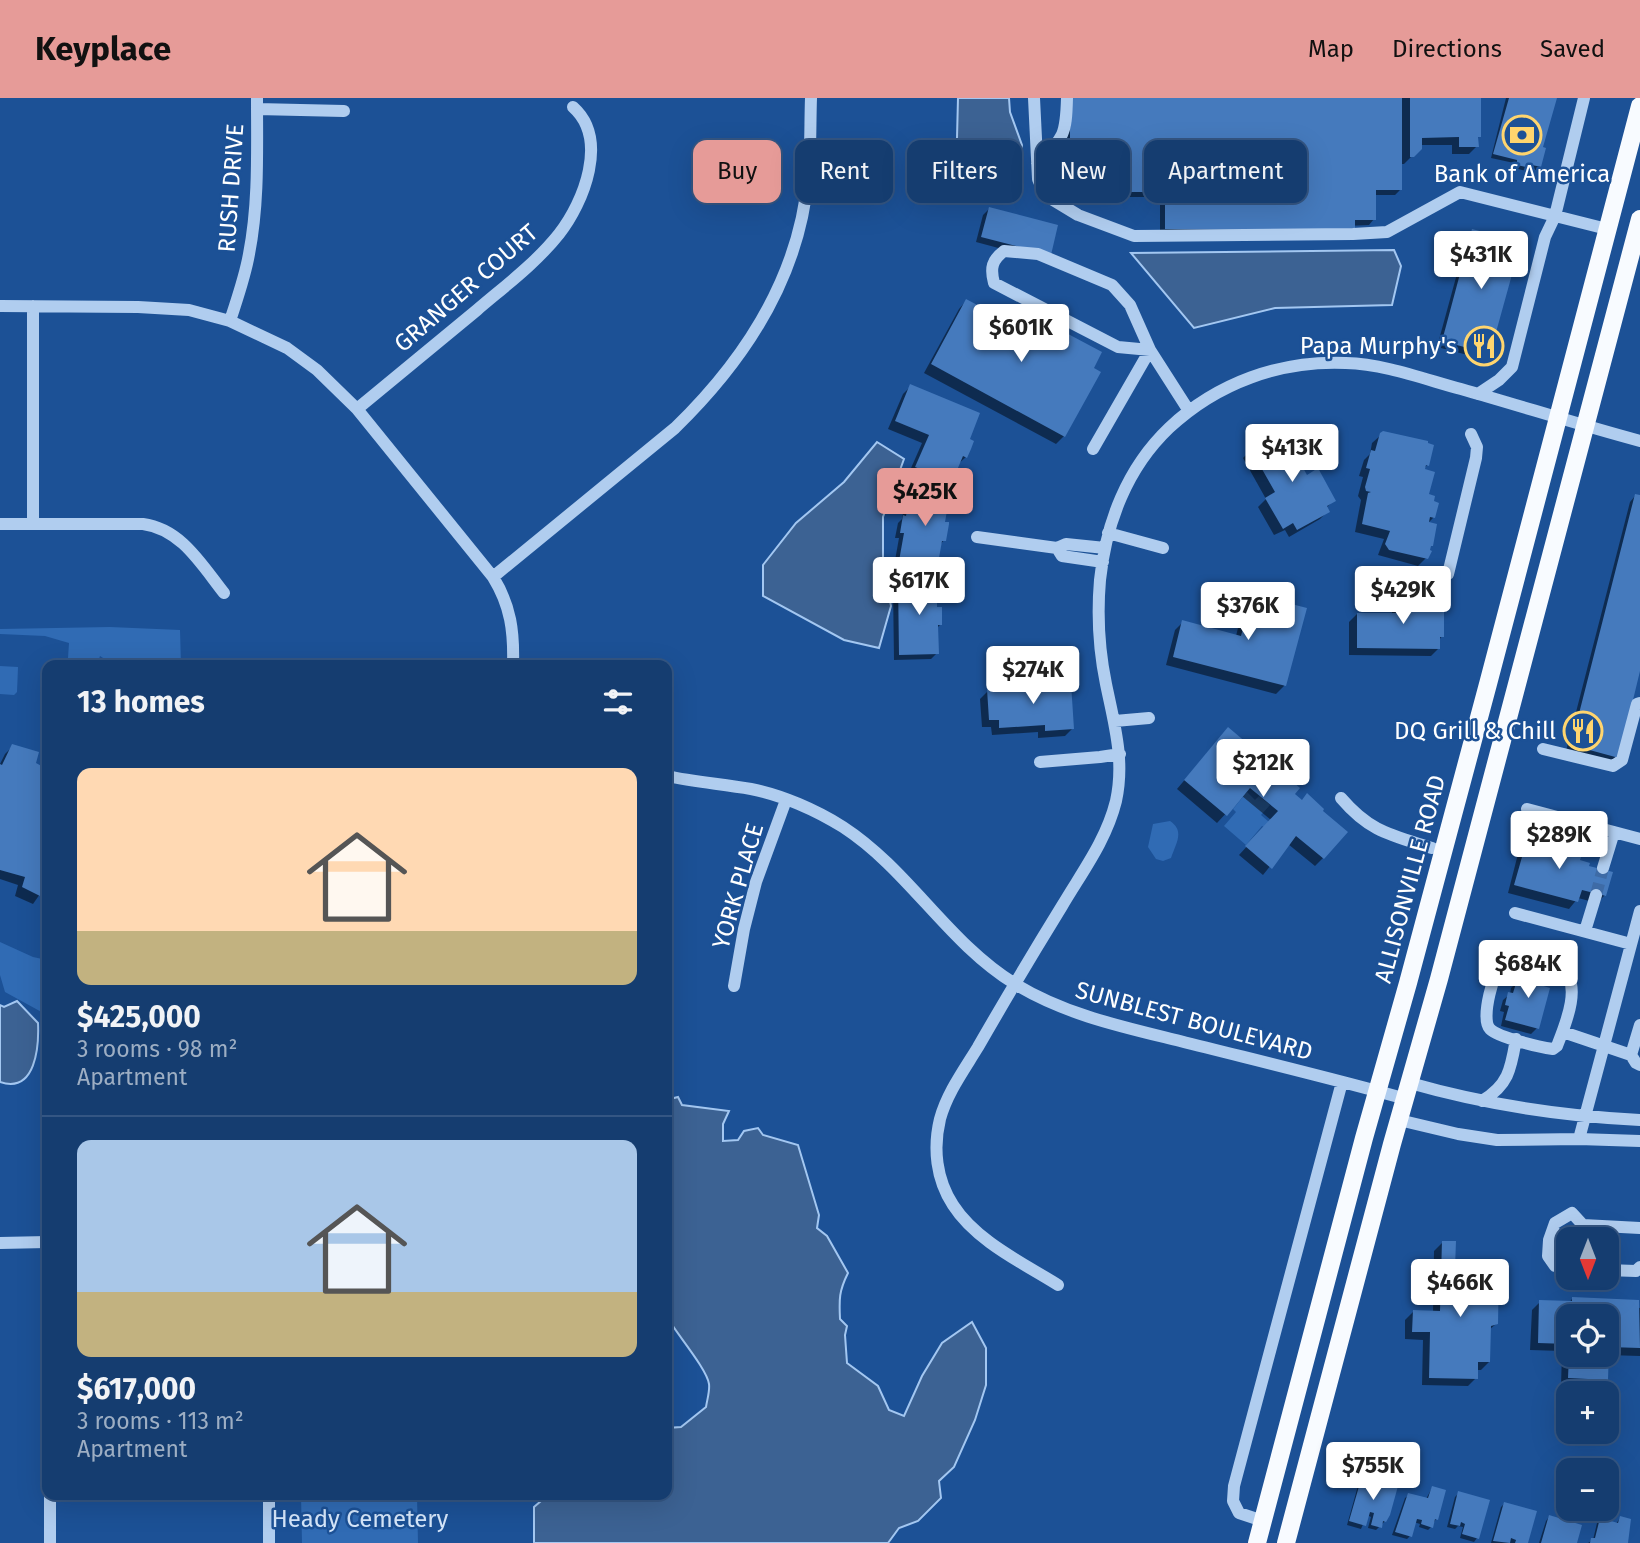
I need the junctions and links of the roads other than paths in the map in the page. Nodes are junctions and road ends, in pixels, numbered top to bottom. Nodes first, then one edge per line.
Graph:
1 (811, 98) edge
2 (1034, 98) edge
3 (1066, 98) edge
4 (1584, 98) edge
5 (257, 104) edge
6 (1640, 106) edge
7 (573, 107) dead end
8 (344, 111) dead end
9 (1062, 140) edge
10 (1036, 141) edge
11 (1059, 203) edge
12 (1555, 216) junction
13 (1640, 219) edge
14 (1607, 229) junction
15 (0, 306) edge
16 (33, 306) junction
17 (230, 321) junction
18 (1150, 350) junction
19 (1478, 394) junction
20 (357, 409) junction
21 (1189, 411) junction
22 (1552, 415) junction
23 (1585, 425) junction
24 (1471, 434) dead end
25 (1640, 441) edge
26 (1093, 449) dead end
27 (0, 524) edge
28 (33, 524) junction
29 (1108, 533) junction
30 (977, 537) dead end
31 (1058, 548) junction
32 (1105, 548) junction
33 (1163, 548) dead end
34 (1102, 562) junction
35 (1448, 574) dead end
36 (493, 577) junction
37 (223, 593) dead end
38 (513, 660) edge
39 (1640, 703) edge
40 (1149, 718) dead end
41 (1115, 721) junction
42 (1543, 749) dead end
43 (1120, 754) junction
44 (1040, 762) dead end
45 (672, 777) edge
46 (1341, 798) dead end
47 (786, 800) junction
48 (1527, 808) dead end
49 (1614, 832) junction
50 (1640, 839) edge
51 (1432, 848) dead end
52 (1603, 868) tunnel mouth
53 (1596, 895) tunnel mouth
54 (1640, 911) edge
55 (1515, 913) dead end
56 (1586, 932) junction
57 (1631, 944) junction
58 (1634, 961) edge
59 (1014, 984) junction
60 (734, 985) dead end
61 (1640, 1025) edge
62 (1563, 1032) junction
63 (1516, 1039) junction
64 (1604, 1046) junction
65 (1636, 1060) edge
66 (1342, 1083) junction
67 (1377, 1091) junction
68 (1408, 1091) junction
69 (1482, 1101) junction
70 (1586, 1117) junction
71 (1399, 1120) junction
72 (1640, 1120) edge
73 (1579, 1139) junction
74 (1640, 1141) edge
75 (1583, 1225) joint
76 (1640, 1228) edge
77 (0, 1242) edge
78 (42, 1242) edge
79 (1556, 1266) edge
80 (1640, 1267) edge
81 (1619, 1270) edge
82 (1058, 1285) dead end
83 (50, 1500) edge
84 (269, 1500) edge
85 (1263, 1521) junction
86 (50, 1543) edge
87 (269, 1543) edge
88 (1257, 1543) edge
89 (1286, 1543) edge

1 - 36 street
2 - 10 street
3 - 9 street
4 - 12 street
5 - 8 street
5 - 17 street, RUSH DRIVE
6 - 14 main road, ALLISONVILLE ROAD
7 - 20 street, GRANGER COURT
11 - 12 street
12 - 14 street
12 - 19 street
13 - 23 main road
14 - 22 main road, ALLISONVILLE ROAD
15 - 16 street
16 - 17 street
16 - 28 street
17 - 20 street
18 - 18 street
18 - 21 street
18 - 26 street
19 - 21 street
19 - 22 street
20 - 36 street
21 - 29 street
22 - 23 street
22 - 67 main road, ALLISONVILLE ROAD
23 - 25 street
23 - 68 main road
24 - 35 street
27 - 28 street
28 - 37 street
29 - 32 street
29 - 33 street
30 - 31 street
31 - 32 street
31 - 34 street
32 - 34 street
34 - 41 street
36 - 38 street
39 - 42 street
40 - 41 street
41 - 43 street
43 - 44 street
43 - 59 street
45 - 47 street, SUNBLEST BOULEVARD
46 - 51 street
47 - 59 street, SUNBLEST BOULEVARD
47 - 60 street, YORK PLACE
48 - 49 street
49 - 50 street
49 - 52 street
53 - 56 street
54 - 57 street
55 - 56 street
56 - 57 street
57 - 58 street
58 - 64 street
59 - 66 street, SUNBLEST BOULEVARD
59 - 82 street
61 - 65 street
62 - 63 street
62 - 63 street
62 - 64 street
63 - 69 street
64 - 65 street
64 - 70 street
66 - 67 street, SUNBLEST BOULEVARD
66 - 85 street
67 - 68 street, SUNBLEST BOULEVARD
67 - 85 main road, ALLISONVILLE ROAD
68 - 69 street, SUNBLEST BOULEVARD
68 - 71 main road
69 - 70 street, SUNBLEST BOULEVARD
70 - 72 street, SUNBLEST BOULEVARD
70 - 73 street
71 - 73 street
71 - 89 main road
73 - 74 street
75 - 76 street
75 - 79 street
77 - 78 street
80 - 81 street
83 - 86 street
84 - 87 street
85 - 88 main road, ALLISONVILLE ROAD

